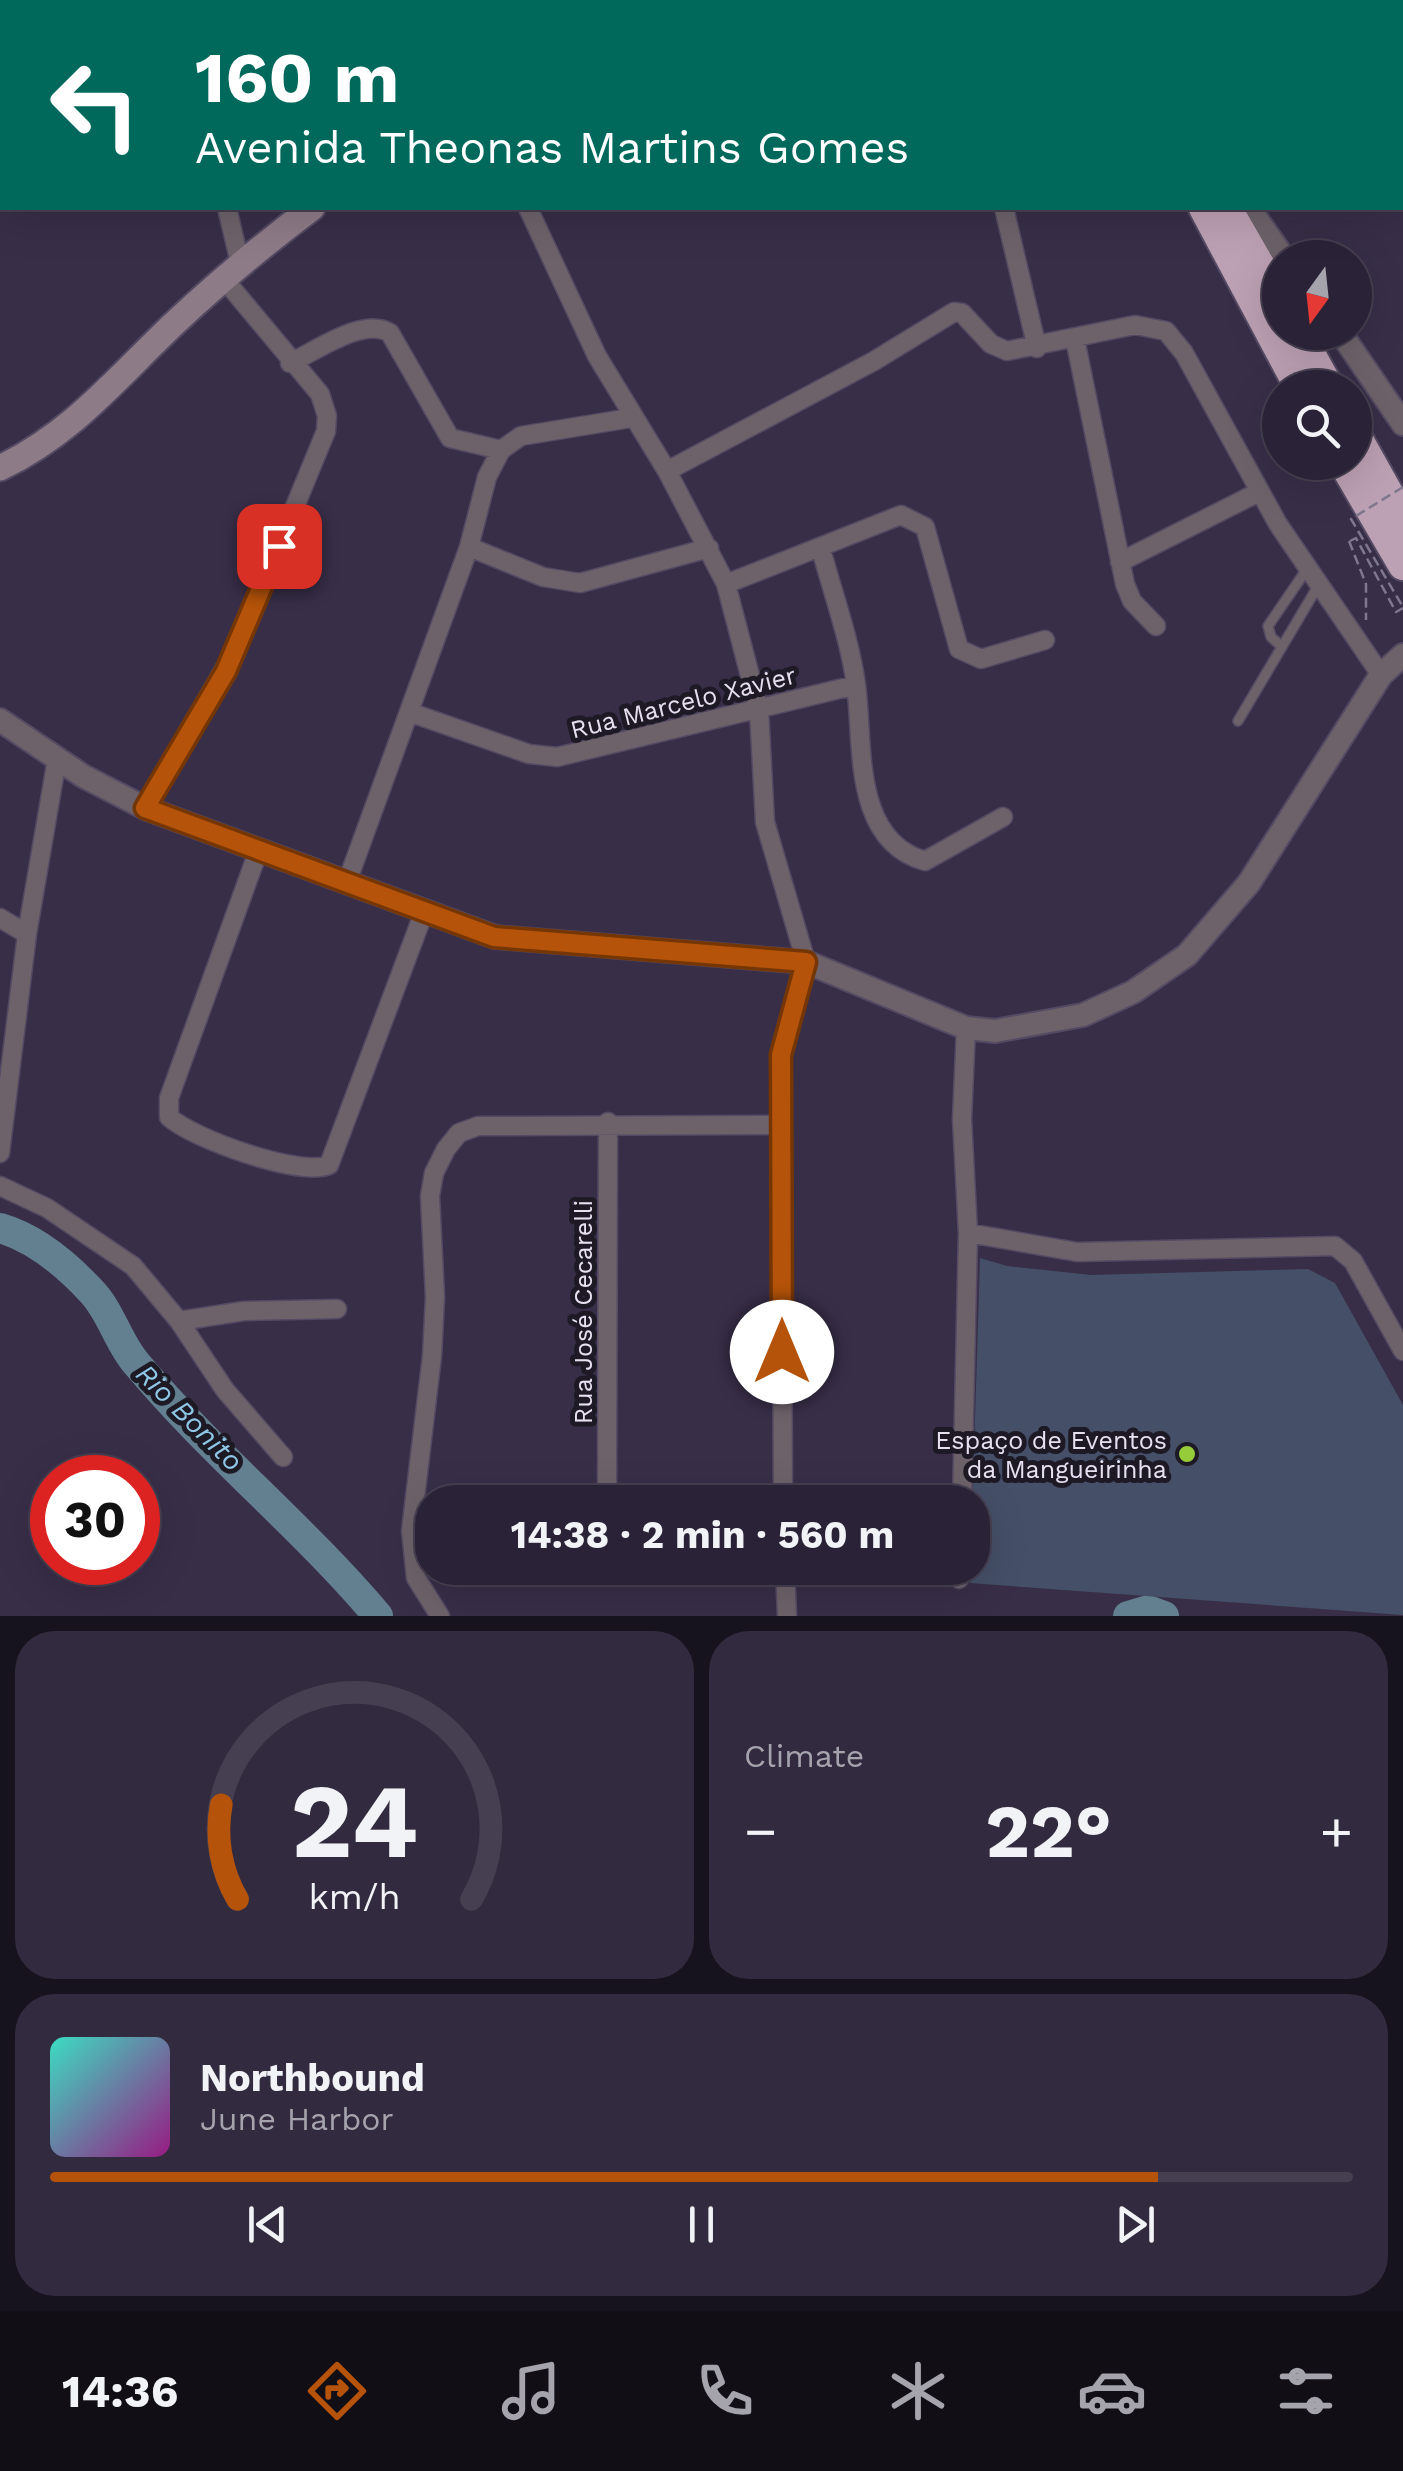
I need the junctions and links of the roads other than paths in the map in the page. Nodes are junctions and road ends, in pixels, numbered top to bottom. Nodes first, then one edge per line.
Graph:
1 (226, 210) edge
2 (309, 210) edge
3 (529, 210) edge
4 (1004, 210) edge
5 (1211, 210) edge
6 (1212, 210) edge
7 (1252, 213) edge
8 (1263, 240) edge
9 (1271, 240) edge
10 (232, 271) junction
11 (1262, 277) edge
12 (1074, 339) junction
13 (1037, 348) junction
14 (1352, 350) edge
15 (290, 363) junction
16 (1291, 370) edge
17 (632, 418) junction
18 (1403, 424) edge
19 (501, 450) junction
20 (1372, 464) edge
21 (0, 468) edge
22 (668, 471) junction
23 (1353, 480) edge
24 (1259, 492) junction
25 (1403, 520) edge
26 (468, 547) junction
27 (709, 548) junction
28 (821, 550) junction
29 (1120, 562) junction
30 (1403, 565) edge
31 (1309, 566) junction
32 (1320, 583) junction
33 (726, 584) junction
34 (1156, 626) dead end
35 (1045, 640) dead end
36 (1280, 644) junction
37 (1403, 655) edge
38 (1382, 675) junction
39 (856, 685) junction
40 (758, 710) junction
41 (409, 712) junction
42 (0, 720) edge
43 (1238, 721) dead end
44 (57, 760) junction
45 (145, 808) junction
46 (1003, 817) dead end
47 (259, 849) junction
48 (347, 882) junction
49 (424, 912) junction
50 (0, 918) edge
51 (27, 934) junction
52 (806, 962) junction
53 (966, 1028) junction
54 (608, 1122) junction
55 (780, 1125) junction
56 (0, 1153) edge
57 (0, 1186) edge
58 (968, 1233) junction
59 (337, 1309) dead end
60 (180, 1320) junction
61 (1403, 1351) edge
62 (283, 1457) dead end
63 (607, 1485) edge
64 (783, 1485) edge
65 (962, 1485) edge
66 (411, 1530) junction
67 (415, 1530) edge
68 (786, 1585) edge
69 (440, 1616) edge
70 (787, 1616) edge

1 - 10 street
2 - 10 main road
3 - 17 street
4 - 13 street
5 - 16 highway
6 - 11 highway
7 - 8 highway
7 - 9 street
10 - 15 street
10 - 21 main road
12 - 13 street
12 - 24 street
12 - 29 street
13 - 22 street
14 - 18 street
15 - 19 street
15 - 45 street
17 - 19 street
17 - 22 street
19 - 26 street
20 - 25 highway
22 - 27 street
23 - 30 highway
24 - 29 street
24 - 31 street
26 - 27 street
26 - 41 street
27 - 33 street
28 - 33 street
28 - 35 street
28 - 39 street
29 - 34 street
31 - 32 street
31 - 36 lane
32 - 36 lane
32 - 38 street
33 - 40 street
36 - 43 lane
37 - 38 street
38 - 53 street
39 - 40 street, Rua Marcelo Xavier
39 - 46 street
40 - 41 street, Rua Marcelo Xavier
40 - 52 street
41 - 48 street
42 - 44 street
44 - 45 street
44 - 51 street
45 - 47 street
47 - 48 street
47 - 49 street
48 - 49 street
49 - 52 street
50 - 51 street
51 - 56 street
52 - 53 street
52 - 55 street
53 - 58 street
54 - 55 street
54 - 63 street, Rua José Cecarelli
54 - 66 street
55 - 64 street
57 - 60 street
58 - 61 street
58 - 65 street
59 - 60 street
60 - 62 street
66 - 67 street
66 - 69 street
68 - 70 street

